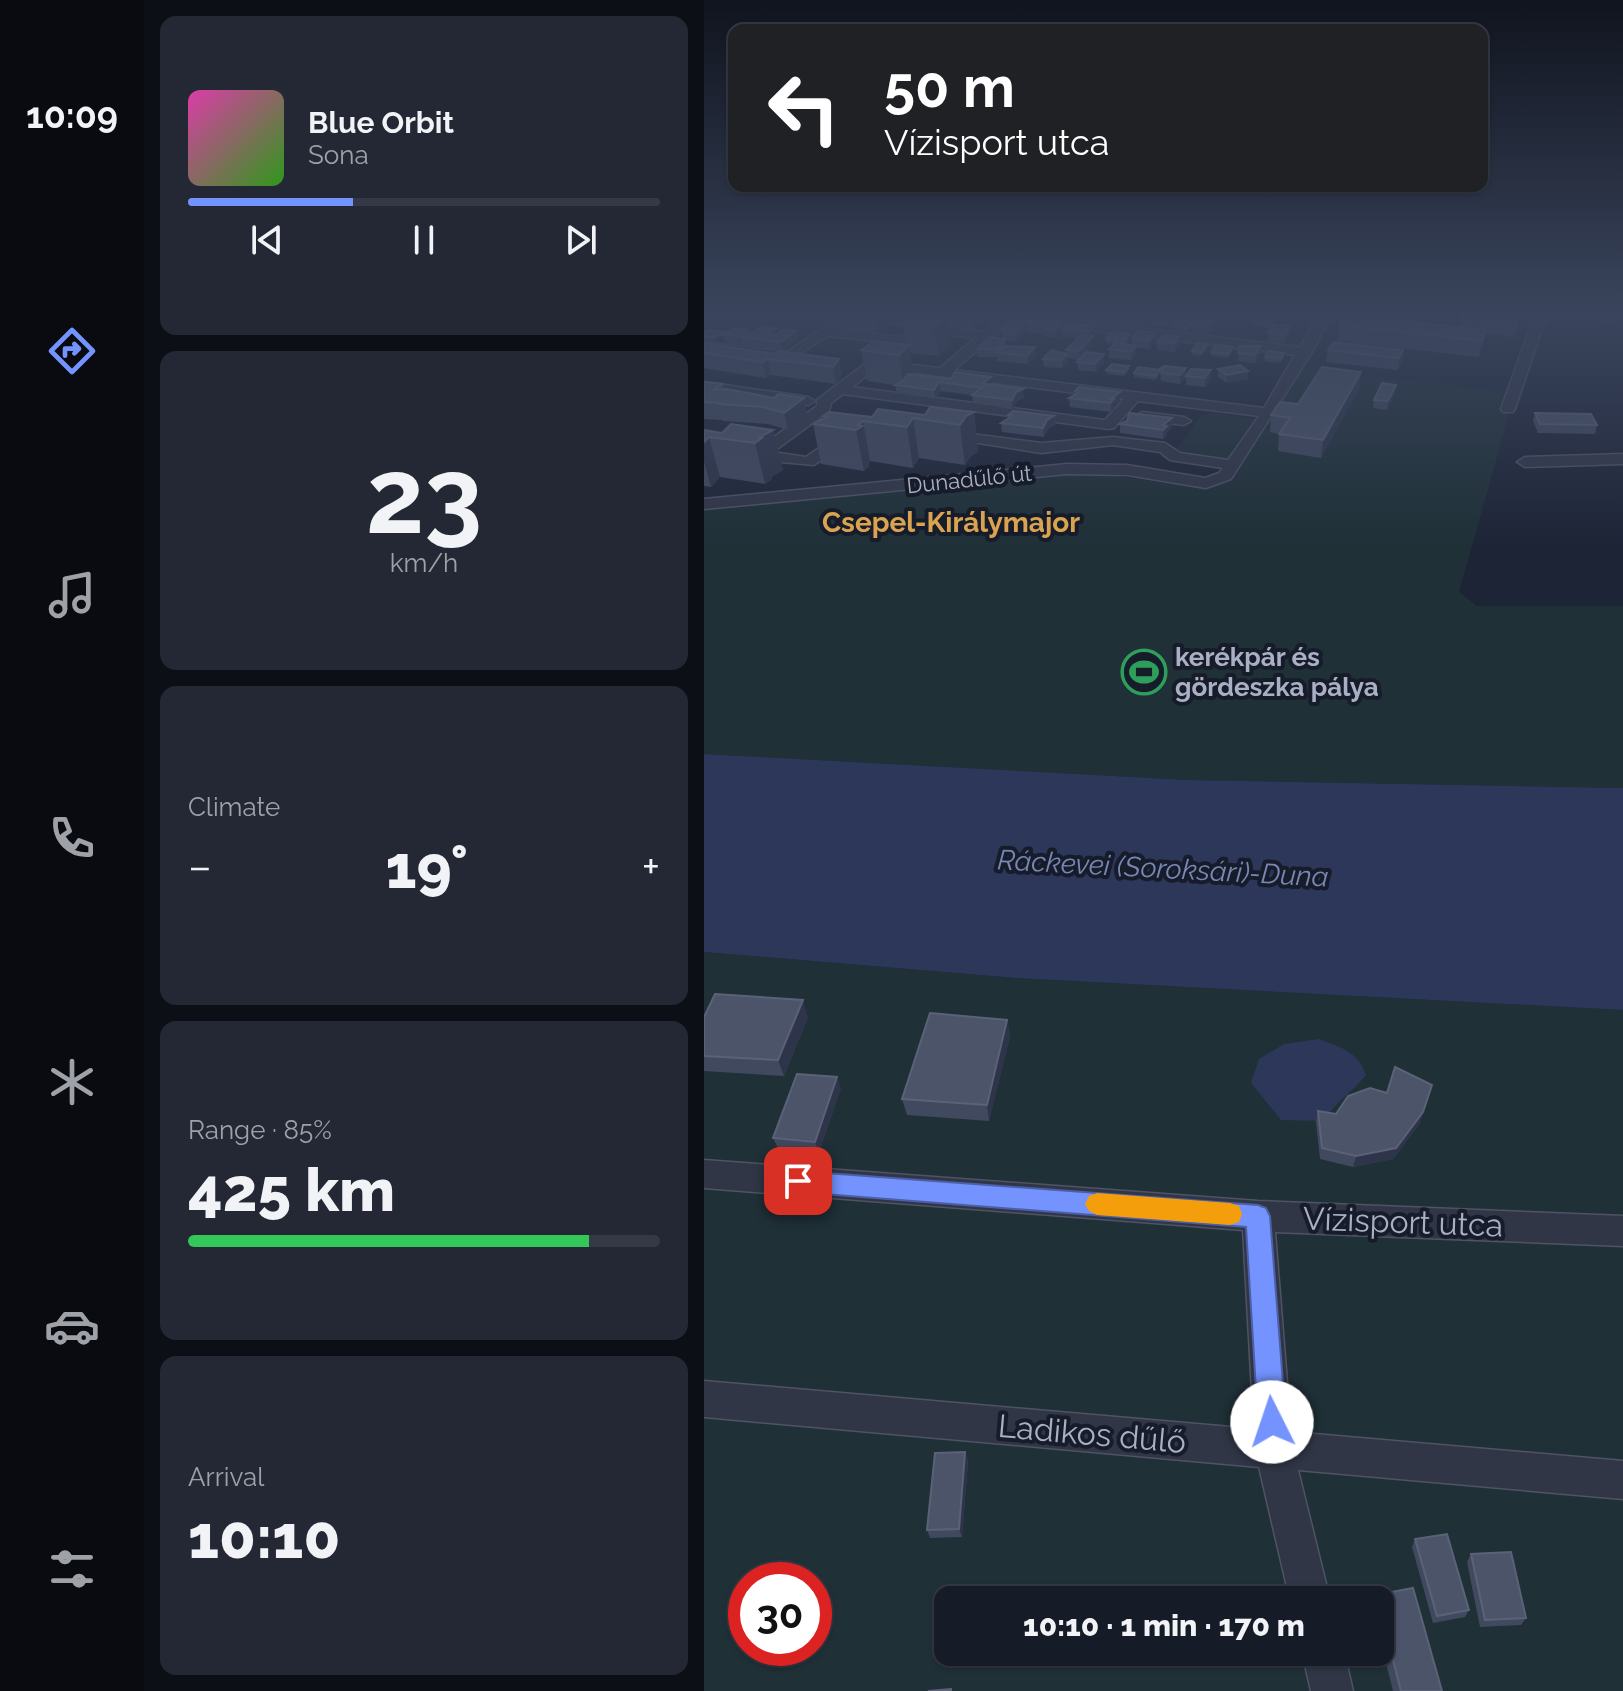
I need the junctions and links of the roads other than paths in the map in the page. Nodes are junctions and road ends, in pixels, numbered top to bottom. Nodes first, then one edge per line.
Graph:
1 (731, 390) edge
2 (839, 390) edge
3 (847, 390) edge
4 (1088, 390) edge
5 (1124, 390) edge
6 (1282, 390) edge
7 (1513, 390) edge
8 (1134, 397) junction
9 (822, 403) junction
10 (1196, 405) junction
11 (1271, 408) junction
12 (1508, 409) dead end
13 (1120, 413) junction
14 (1184, 421) junction
15 (928, 438) edge
16 (857, 439) edge
17 (1165, 448) junction
18 (704, 455) edge
19 (760, 455) junction
20 (1623, 459) edge
21 (1525, 462) dead end
22 (1231, 468) junction
23 (704, 504) edge
24 (704, 1174) edge
25 (1258, 1216) junction
26 (1623, 1231) edge
27 (704, 1399) edge
28 (1274, 1451) junction
29 (1623, 1480) edge
30 (1307, 1586) edge
31 (1326, 1666) edge
32 (1332, 1691) edge

1 - 9 street
2 - 9 street
3 - 13 street
4 - 8 street
5 - 11 street
6 - 11 street
7 - 12 street
8 - 10 street
8 - 13 street
9 - 19 street
10 - 11 street
10 - 14 street
11 - 22 street
13 - 14 street
14 - 17 street
15 - 17 street
16 - 19 street
17 - 22 street
18 - 19 street
20 - 21 street
22 - 23 street, Dunadűlő út
24 - 25 street, Vízisport utca
25 - 26 street, Vízisport utca
25 - 28 street
27 - 28 street, Ladikos dűlő
28 - 29 street, Ladikos dűlő
28 - 30 street
31 - 32 street

